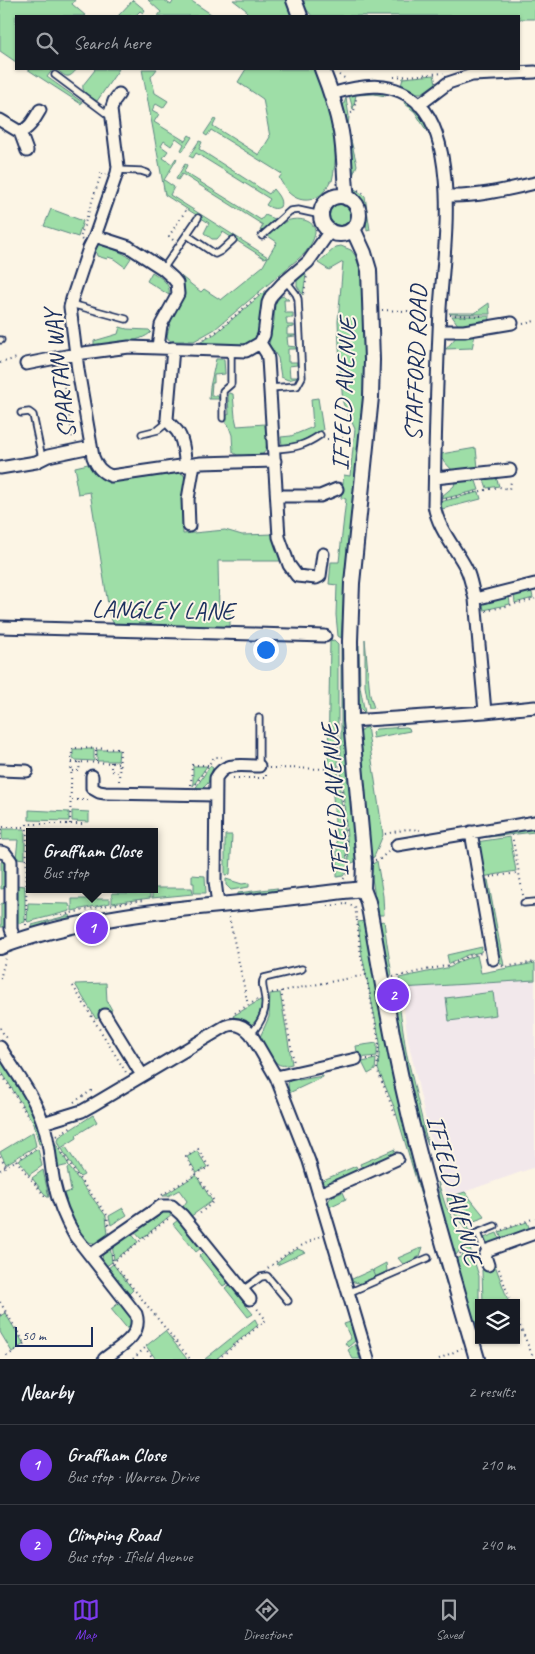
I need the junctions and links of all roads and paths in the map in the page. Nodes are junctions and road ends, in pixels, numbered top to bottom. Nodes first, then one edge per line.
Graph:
1 (294, 0) edge
2 (300, 15) edge
3 (322, 70) edge
4 (535, 72) edge
5 (444, 73) dead end
6 (54, 75) dead end
7 (339, 75) dead end
8 (386, 78) dead end
9 (352, 83) dead end
10 (120, 94) dead end
11 (331, 94) junction
12 (420, 105) junction
13 (40, 110) dead end
14 (112, 117) junction
15 (0, 120) edge
16 (20, 132) junction
17 (27, 151) dead end
18 (343, 154) junction
19 (117, 171) junction
20 (147, 173) dead end
21 (535, 183) edge
22 (446, 196) junction
23 (347, 198) junction
24 (329, 199) junction
25 (186, 210) dead end
26 (298, 210) junction
27 (321, 215) junction
28 (198, 218) dead end
29 (353, 229) junction
30 (323, 233) junction
31 (187, 235) junction
32 (95, 236) junction
33 (262, 236) dead end
34 (233, 240) dead end
35 (169, 246) dead end
36 (89, 248) junction
37 (163, 269) junction
38 (301, 269) junction
39 (286, 280) junction
40 (261, 292) dead end
41 (71, 304) junction
42 (298, 304) junction
43 (450, 315) dead end
44 (492, 316) dead end
45 (126, 318) dead end
46 (512, 323) dead end
47 (440, 330) junction
48 (260, 343) junction
49 (158, 348) junction
50 (178, 348) junction
51 (231, 350) junction
52 (76, 354) junction
53 (59, 358) junction
54 (0, 363) edge
55 (26, 364) joint
56 (270, 388) junction
57 (21, 413) dead end
58 (223, 418) dead end
59 (168, 422) junction
60 (142, 434) dead end
61 (320, 435) joint
62 (343, 438) dead end
63 (91, 447) junction
64 (274, 449) junction
65 (75, 450) junction
66 (42, 458) junction
67 (275, 461) junction
68 (190, 465) junction
69 (0, 468) edge
70 (510, 470) joint
71 (435, 478) junction
72 (337, 489) dead end
73 (277, 496) junction
74 (434, 504) junction
75 (189, 526) dead end
76 (323, 554) dead end
77 (535, 584) edge
78 (475, 599) junction
79 (535, 599) edge
80 (483, 612) dead end
81 (0, 627) edge
82 (326, 636) dead end
83 (535, 707) edge
84 (485, 712) junction
85 (260, 718) dead end
86 (352, 721) junction
87 (340, 739) dead end
88 (96, 749) dead end
89 (72, 762) dead end
90 (80, 762) junction
91 (96, 762) junction
92 (111, 762) junction
93 (120, 763) dead end
94 (209, 765) dead end
95 (262, 767) junction
96 (0, 770) edge
97 (27, 771) dead end
98 (72, 771) dead end
99 (119, 772) dead end
100 (92, 776) dead end
101 (232, 778) dead end
102 (193, 789) dead end
103 (215, 795) junction
104 (535, 822) edge
105 (86, 824) dead end
106 (27, 827) joint
107 (470, 832) junction
108 (512, 836) dead end
109 (0, 840) edge
110 (397, 845) dead end
111 (0, 852) edge
112 (518, 873) junction
113 (479, 878) junction
114 (363, 890) junction
115 (344, 891) junction
116 (26, 893) edge
117 (535, 902) edge
118 (524, 903) joint
119 (218, 905) junction
120 (326, 906) dead end
121 (229, 915) dead end
122 (26, 924) dead end
123 (16, 941) junction
124 (3, 952) edge
125 (493, 959) junction
126 (535, 962) edge
127 (302, 969) dead end
128 (366, 975) dead end
129 (0, 979) edge
130 (383, 979) junction
131 (74, 986) dead end
132 (280, 991) junction
133 (265, 996) junction
134 (248, 1005) junction
135 (105, 1015) dead end
136 (237, 1024) junction
137 (251, 1034) junction
138 (0, 1046) edge
139 (356, 1059) dead end
140 (0, 1071) edge
141 (295, 1072) junction
142 (276, 1077) junction
143 (136, 1079) junction
144 (38, 1123) junction
145 (37, 1140) dead end
146 (56, 1142) dead end
147 (39, 1148) dead end
148 (0, 1156) edge
149 (397, 1159) dead end
150 (16, 1160) dead end
151 (6, 1166) dead end
152 (196, 1174) joint
153 (319, 1193) junction
154 (52, 1206) dead end
155 (178, 1211) junction
156 (495, 1226) dead end
157 (330, 1232) junction
158 (535, 1233) edge
159 (110, 1240) junction
160 (488, 1250) junction
161 (90, 1255) junction
162 (428, 1258) dead end
163 (112, 1263) junction
164 (492, 1264) joint
165 (103, 1271) junction
166 (264, 1276) junction
167 (348, 1294) junction
168 (246, 1295) junction
169 (509, 1299) edge
170 (288, 1301) dead end
171 (0, 1302) edge
172 (6, 1312) junction
173 (0, 1315) edge
174 (520, 1328) edge
175 (464, 1347) dead end
176 (8, 1358) edge
177 (3, 1359) edge
178 (104, 1359) edge
179 (132, 1359) edge
180 (154, 1359) edge
181 (190, 1359) edge
182 (218, 1359) edge
183 (368, 1359) edge
184 (439, 1359) edge
185 (477, 1359) edge
186 (534, 1359) edge

1 - 2 street
3 - 11 street
4 - 12 street
5 - 8 path
6 - 14 lane
7 - 9 path
10 - 14 street, SPARTAN WAY
11 - 12 street, STAFFORD ROAD
11 - 18 street
12 - 22 street, STAFFORD ROAD
13 - 16 street
14 - 19 street, SPARTAN WAY
15 - 16 street
16 - 17 street
18 - 23 street
18 - 24 street
19 - 20 lane
19 - 32 street, SPARTAN WAY
19 - 36 path
21 - 22 street
22 - 47 street, STAFFORD ROAD
23 - 24 street
23 - 29 street
24 - 27 street
25 - 35 path
26 - 27 lane
26 - 30 path
26 - 33 lane
27 - 30 street
28 - 31 lane
29 - 30 street
29 - 86 street, IFIELD AVENUE
30 - 38 street
31 - 34 lane
31 - 37 lane
32 - 36 street, SPARTAN WAY
32 - 37 street
36 - 41 street, SPARTAN WAY
37 - 49 street
38 - 39 street
38 - 42 path
39 - 42 lane
39 - 48 street
40 - 50 path
41 - 45 lane
41 - 52 street, SPARTAN WAY
42 - 56 lane
43 - 44 path
46 - 47 street
47 - 71 street, STAFFORD ROAD
48 - 51 street
48 - 56 street
49 - 50 street
49 - 52 street
50 - 51 street
50 - 59 street
51 - 58 lane
52 - 53 street
52 - 63 street, SPARTAN WAY
53 - 55 street
53 - 65 path
54 - 55 path
56 - 64 street
57 - 66 lane
59 - 60 lane
59 - 68 street
61 - 62 path
61 - 64 lane
63 - 65 street
63 - 68 street, SPARTAN WAY
64 - 67 street
65 - 66 street
66 - 69 street
67 - 68 street, SPARTAN WAY
67 - 73 street
68 - 75 street
70 - 71 street
70 - 74 path
71 - 74 street, STAFFORD ROAD
72 - 73 street
73 - 76 street
74 - 78 street, STAFFORD ROAD
77 - 78 street
78 - 84 street, STAFFORD ROAD
79 - 80 path
81 - 82 street, LANGLEY LANE
83 - 84 street
84 - 86 street
85 - 95 lane
86 - 114 street, IFIELD AVENUE
87 - 115 path
88 - 91 path
89 - 90 path
90 - 91 path
90 - 98 path
91 - 92 path
92 - 93 path
92 - 99 path
94 - 102 path
95 - 101 path
95 - 103 street
96 - 97 street
100 - 103 street
103 - 119 street
104 - 107 street
105 - 106 path
106 - 109 path
107 - 110 street
107 - 113 street
108 - 112 path
111 - 123 street
112 - 113 path
112 - 118 path
113 - 125 street
114 - 115 street
114 - 130 street, IFIELD AVENUE
115 - 119 street
115 - 120 path
116 - 122 path
117 - 118 lane
119 - 123 street
121 - 134 path
123 - 124 street
124 - 129 path
125 - 126 path
125 - 130 path
127 - 133 lane
128 - 132 path
130 - 185 street, IFIELD AVENUE
131 - 143 path
132 - 133 path
132 - 141 path
133 - 134 path
133 - 137 lane
134 - 136 path
135 - 143 street
136 - 137 street
136 - 143 street
137 - 142 street
138 - 144 street
139 - 141 street
140 - 144 path
141 - 142 street
142 - 153 street
143 - 144 street
144 - 161 street
145 - 147 path
146 - 159 path
148 - 151 path
149 - 153 street
150 - 154 path
152 - 152 path
153 - 157 street
155 - 159 street
155 - 163 path
155 - 168 street
156 - 160 lane
157 - 166 path
157 - 167 street
158 - 160 street
159 - 161 street
159 - 163 path
160 - 164 street
161 - 165 street
162 - 167 lane
163 - 165 path
163 - 181 path
164 - 169 path
165 - 178 street
166 - 168 lane
166 - 170 lane
167 - 183 street
168 - 182 path
171 - 172 path
172 - 173 path
172 - 176 path
174 - 186 path
175 - 184 path
176 - 177 path
179 - 180 path

